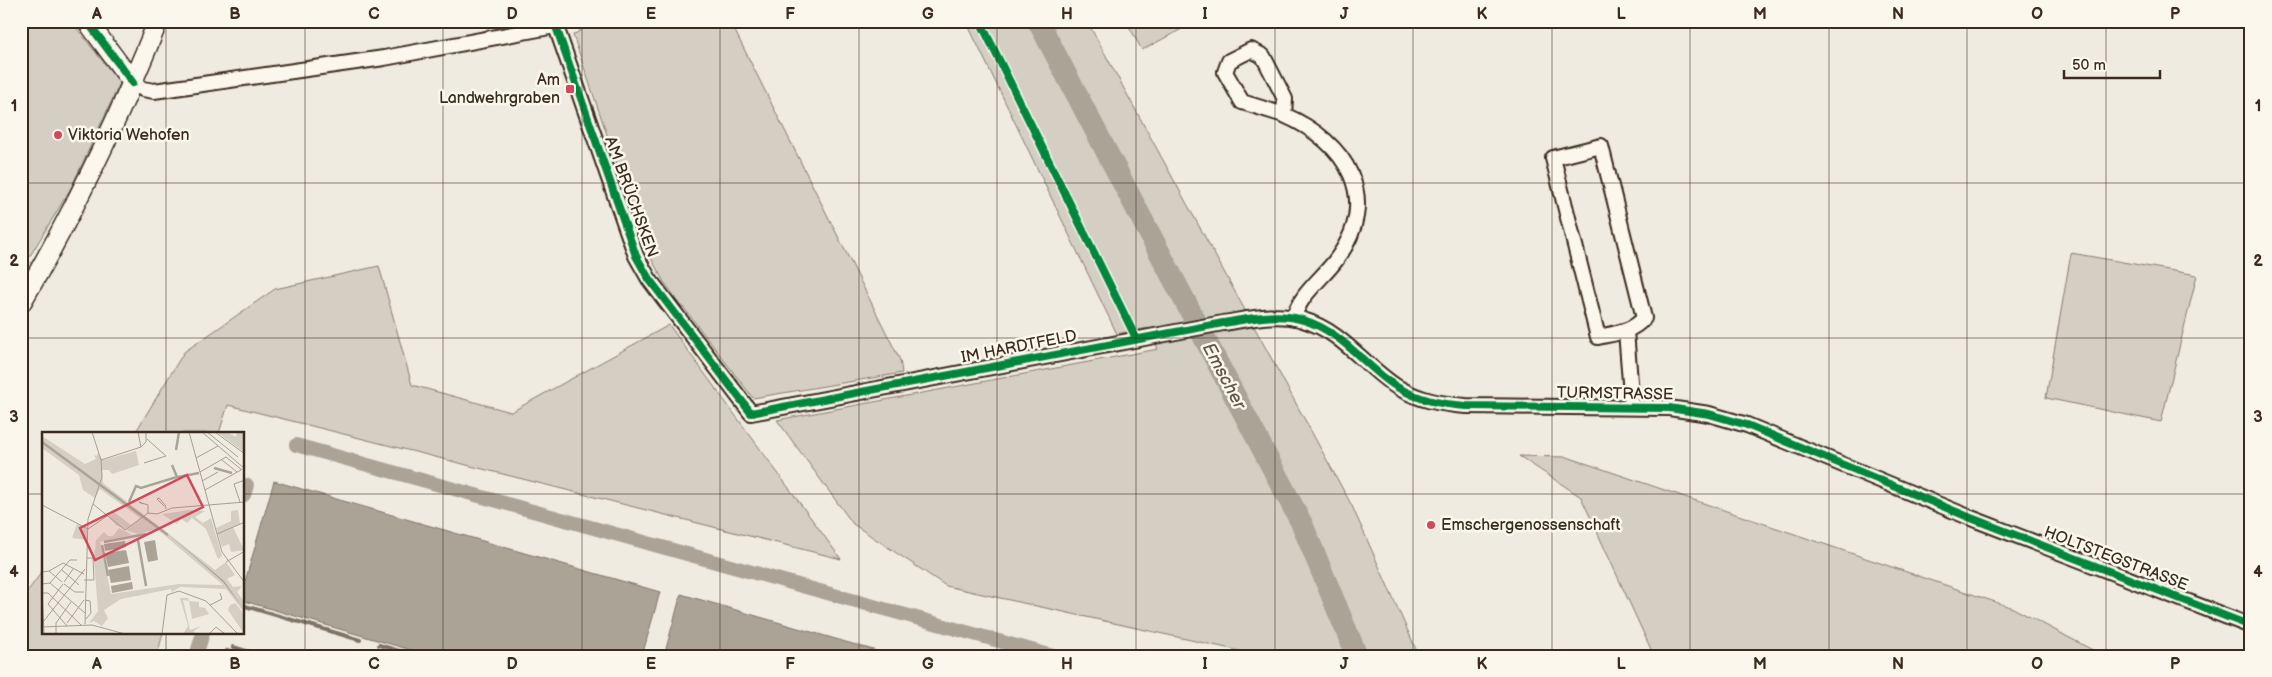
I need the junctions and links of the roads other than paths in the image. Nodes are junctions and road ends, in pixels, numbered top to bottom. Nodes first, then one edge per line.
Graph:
1 (87, 21) edge
2 (158, 21) edge
3 (554, 24) edge
4 (133, 83) junction
5 (1284, 115) junction
6 (21, 303) edge
7 (1294, 318) junction
8 (1626, 331) junction
9 (1632, 407) junction
10 (751, 413) joint
11 (1971, 518) joint
12 (2251, 626) edge

1 - 4 main road
2 - 4 main road
3 - 4 street
3 - 10 street, AM BRÜCHSKEN
4 - 6 main road
5 - 5 street
5 - 7 street
7 - 9 street, TURMSTRASSE
7 - 10 street, IM HARDTFELD
8 - 8 street
8 - 9 street
9 - 11 street, TURMSTRASSE
11 - 12 street, HOLTSTEGSTRASSE

